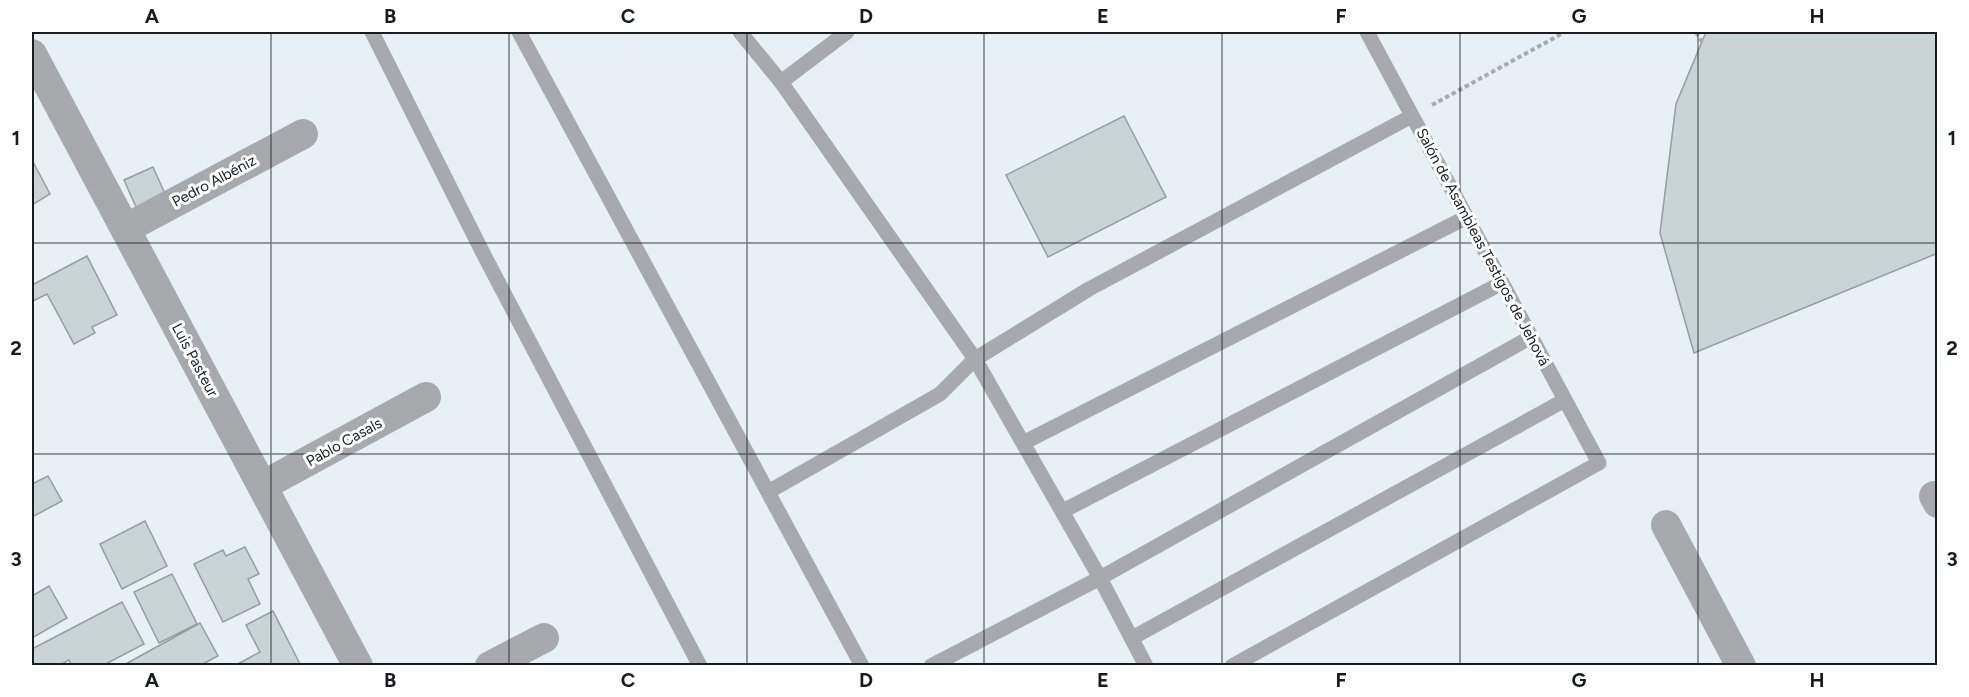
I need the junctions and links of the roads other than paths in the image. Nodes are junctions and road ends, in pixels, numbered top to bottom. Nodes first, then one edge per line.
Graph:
1 (372, 32) edge
2 (519, 32) edge
3 (740, 32) edge
4 (847, 32) edge
5 (1367, 32) edge
6 (32, 54) edge
7 (781, 82) junction
8 (1412, 116) junction
9 (303, 134) dead end
10 (1467, 217) junction
11 (125, 229) junction
12 (1502, 283) junction
13 (1531, 337) junction
14 (975, 359) junction
15 (426, 397) dead end
16 (1565, 400) junction
17 (1023, 443) junction
18 (262, 486) junction
19 (768, 492) junction
20 (1063, 511) junction
21 (1666, 525) dead end
22 (1100, 578) junction
23 (544, 638) dead end
24 (1132, 638) junction
25 (358, 666) edge
26 (490, 666) edge
27 (700, 666) edge
28 (862, 666) edge
29 (931, 666) edge
30 (1146, 666) edge
31 (1232, 666) edge
32 (1741, 666) edge

1 - 27 lane
2 - 19 lane
3 - 7 lane
4 - 7 lane
5 - 8 lane, Salón de Asambleas Testigos de Jehová
6 - 11 street, Luis Pasteur
7 - 14 lane
8 - 10 lane, Salón de Asambleas Testigos de Jehová
8 - 14 lane
9 - 11 street, Pedro Albéniz
10 - 12 lane, Salón de Asambleas Testigos de Jehová
10 - 17 lane
11 - 18 street, Luis Pasteur
12 - 13 lane, Salón de Asambleas Testigos de Jehová
12 - 20 lane
13 - 16 lane, Salón de Asambleas Testigos de Jehová
13 - 22 lane
14 - 17 lane
14 - 19 lane
15 - 18 street, Pablo Casals
16 - 24 lane
16 - 31 lane, Salón de Asambleas Testigos de Jehová
17 - 20 lane
18 - 25 street, Luis Pasteur
19 - 28 lane
20 - 22 lane
21 - 32 street
22 - 24 lane
22 - 29 lane
23 - 26 street
24 - 30 lane

